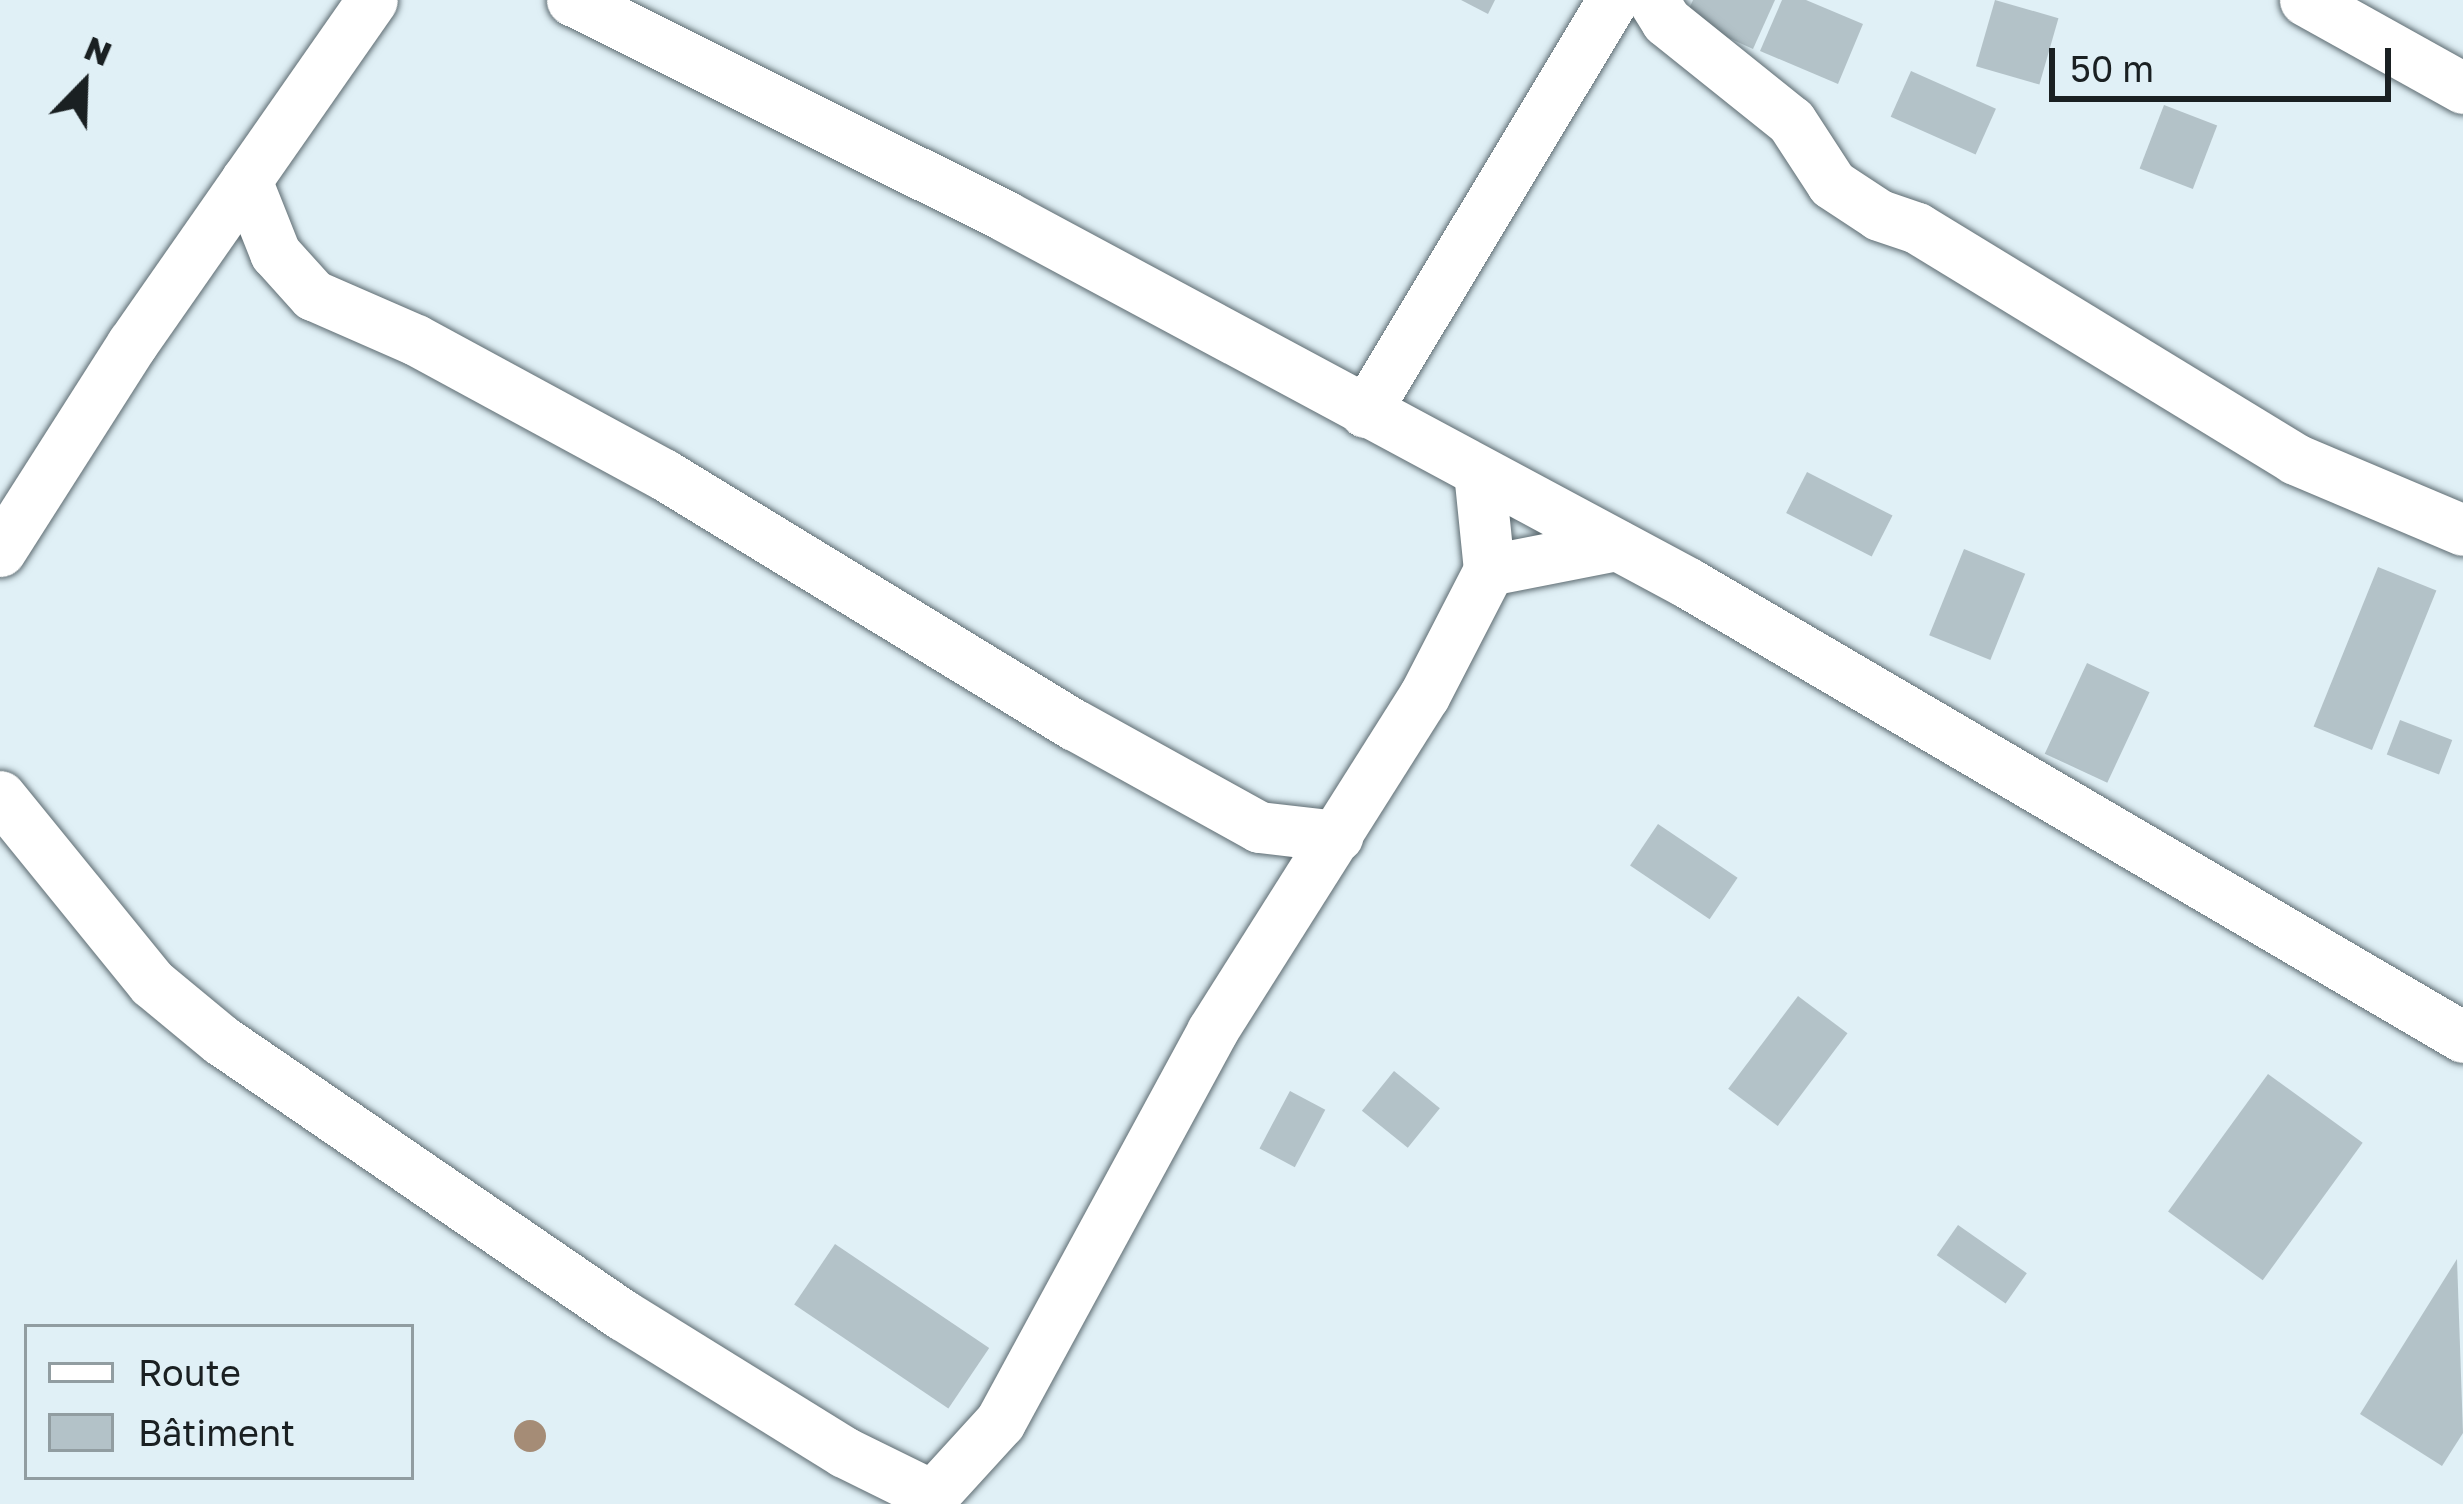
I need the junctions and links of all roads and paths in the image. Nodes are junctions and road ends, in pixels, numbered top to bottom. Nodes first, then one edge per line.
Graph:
1 (373, 0) edge
2 (572, 0) edge
3 (1613, 0) edge
4 (1653, 0) edge
5 (2305, 0) edge
6 (2463, 88) edge
7 (246, 180) junction
8 (1365, 412) junction
9 (1479, 472) junction
10 (2463, 530) edge
11 (1617, 545) junction
12 (0, 551) edge
13 (1489, 570) junction
14 (0, 796) edge
15 (1336, 836) junction
16 (2463, 1037) edge
17 (928, 1499) edge

1 - 7 street
2 - 8 street
3 - 8 street
4 - 10 street
5 - 6 street
7 - 12 street
7 - 15 street
8 - 9 street
9 - 11 street
9 - 13 street
11 - 13 street
11 - 16 street
13 - 15 street
14 - 17 street
15 - 17 street

